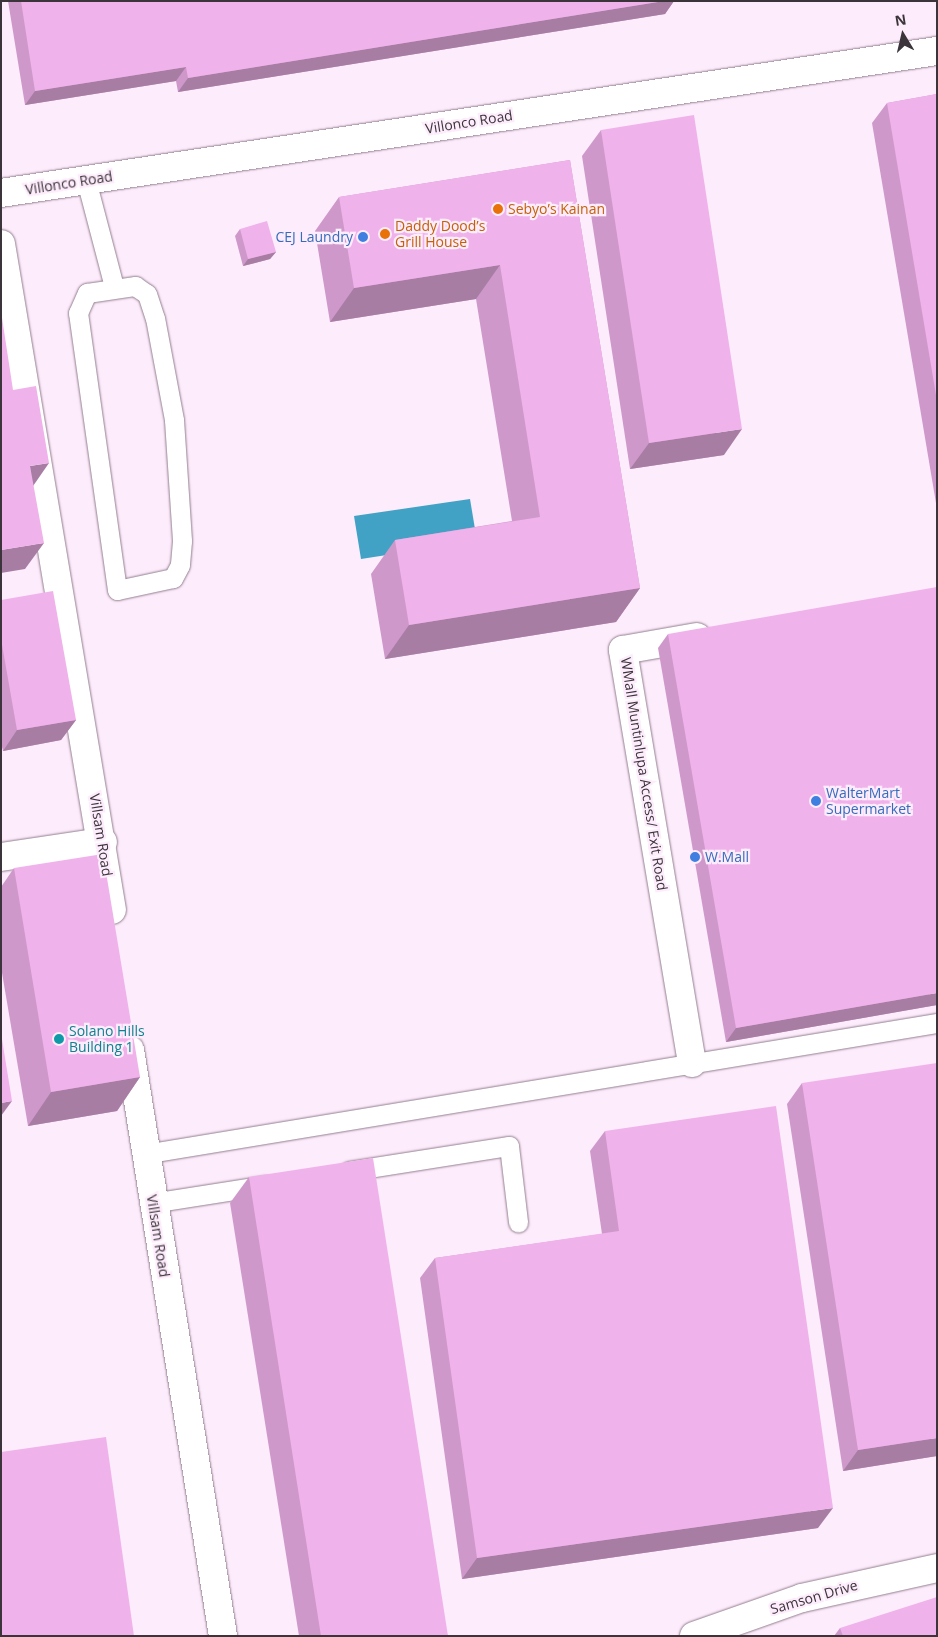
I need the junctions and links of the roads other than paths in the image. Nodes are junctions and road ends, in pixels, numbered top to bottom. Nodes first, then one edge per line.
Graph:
1 (937, 52) edge
2 (86, 180) junction
3 (1, 193) edge
4 (1, 244) edge
5 (114, 287) junction
6 (721, 632) edge
7 (102, 842) junction
8 (1, 857) edge
9 (115, 939) edge
10 (937, 1023) edge
11 (127, 1027) edge
12 (692, 1063) junction
13 (144, 1154) junction
14 (334, 1174) edge
15 (285, 1182) edge
16 (152, 1203) junction
17 (518, 1222) dead end
18 (937, 1568) edge
19 (699, 1635) edge
20 (224, 1636) edge

1 - 2 street, Villonco Road
2 - 3 street, Villonco Road
2 - 5 lane
4 - 7 street, Villsam Road
5 - 5 lane
6 - 12 street, WMall Muntinlupa Access/ Exit Road
7 - 8 street
7 - 9 street, Villsam Road
10 - 12 lane
11 - 13 street, Villsam Road
12 - 13 lane
13 - 16 street, Villsam Road
14 - 17 lane
15 - 16 lane
16 - 20 street, Villsam Road
18 - 19 street, Samson Drive

